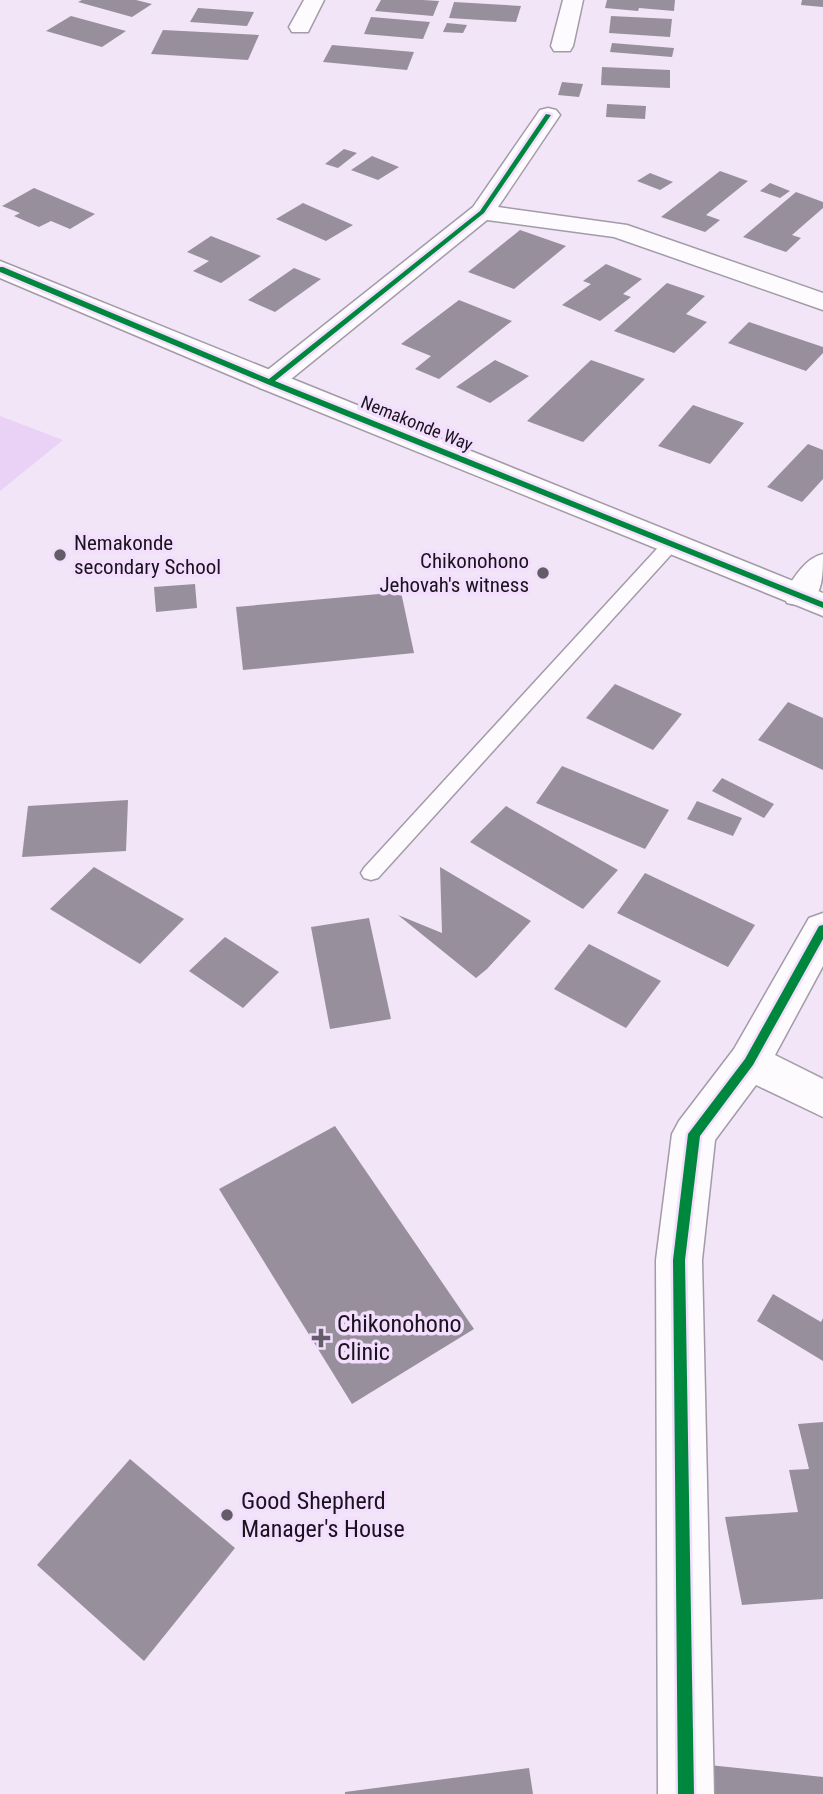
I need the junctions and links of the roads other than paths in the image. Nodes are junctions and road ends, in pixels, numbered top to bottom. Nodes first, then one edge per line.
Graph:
1 (314, 0) edge
2 (573, 0) edge
3 (300, 27) dead end
4 (562, 46) dead end
5 (548, 115) dead end
6 (482, 212) junction
7 (0, 269) edge
8 (823, 302) edge
9 (270, 382) junction
10 (671, 544) junction
11 (823, 564) edge
12 (811, 600) edge
13 (371, 873) dead end
14 (823, 929) edge
15 (749, 1062) junction
16 (823, 1099) edge
17 (686, 1794) edge

1 - 3 street
2 - 4 street
5 - 6 street
6 - 8 street
6 - 9 street
7 - 9 street, Nemakonde Way
9 - 10 street, Nemakonde Way
10 - 12 street, Nemakonde Way
10 - 13 lane
11 - 12 street
14 - 15 street
15 - 16 street
15 - 17 street

